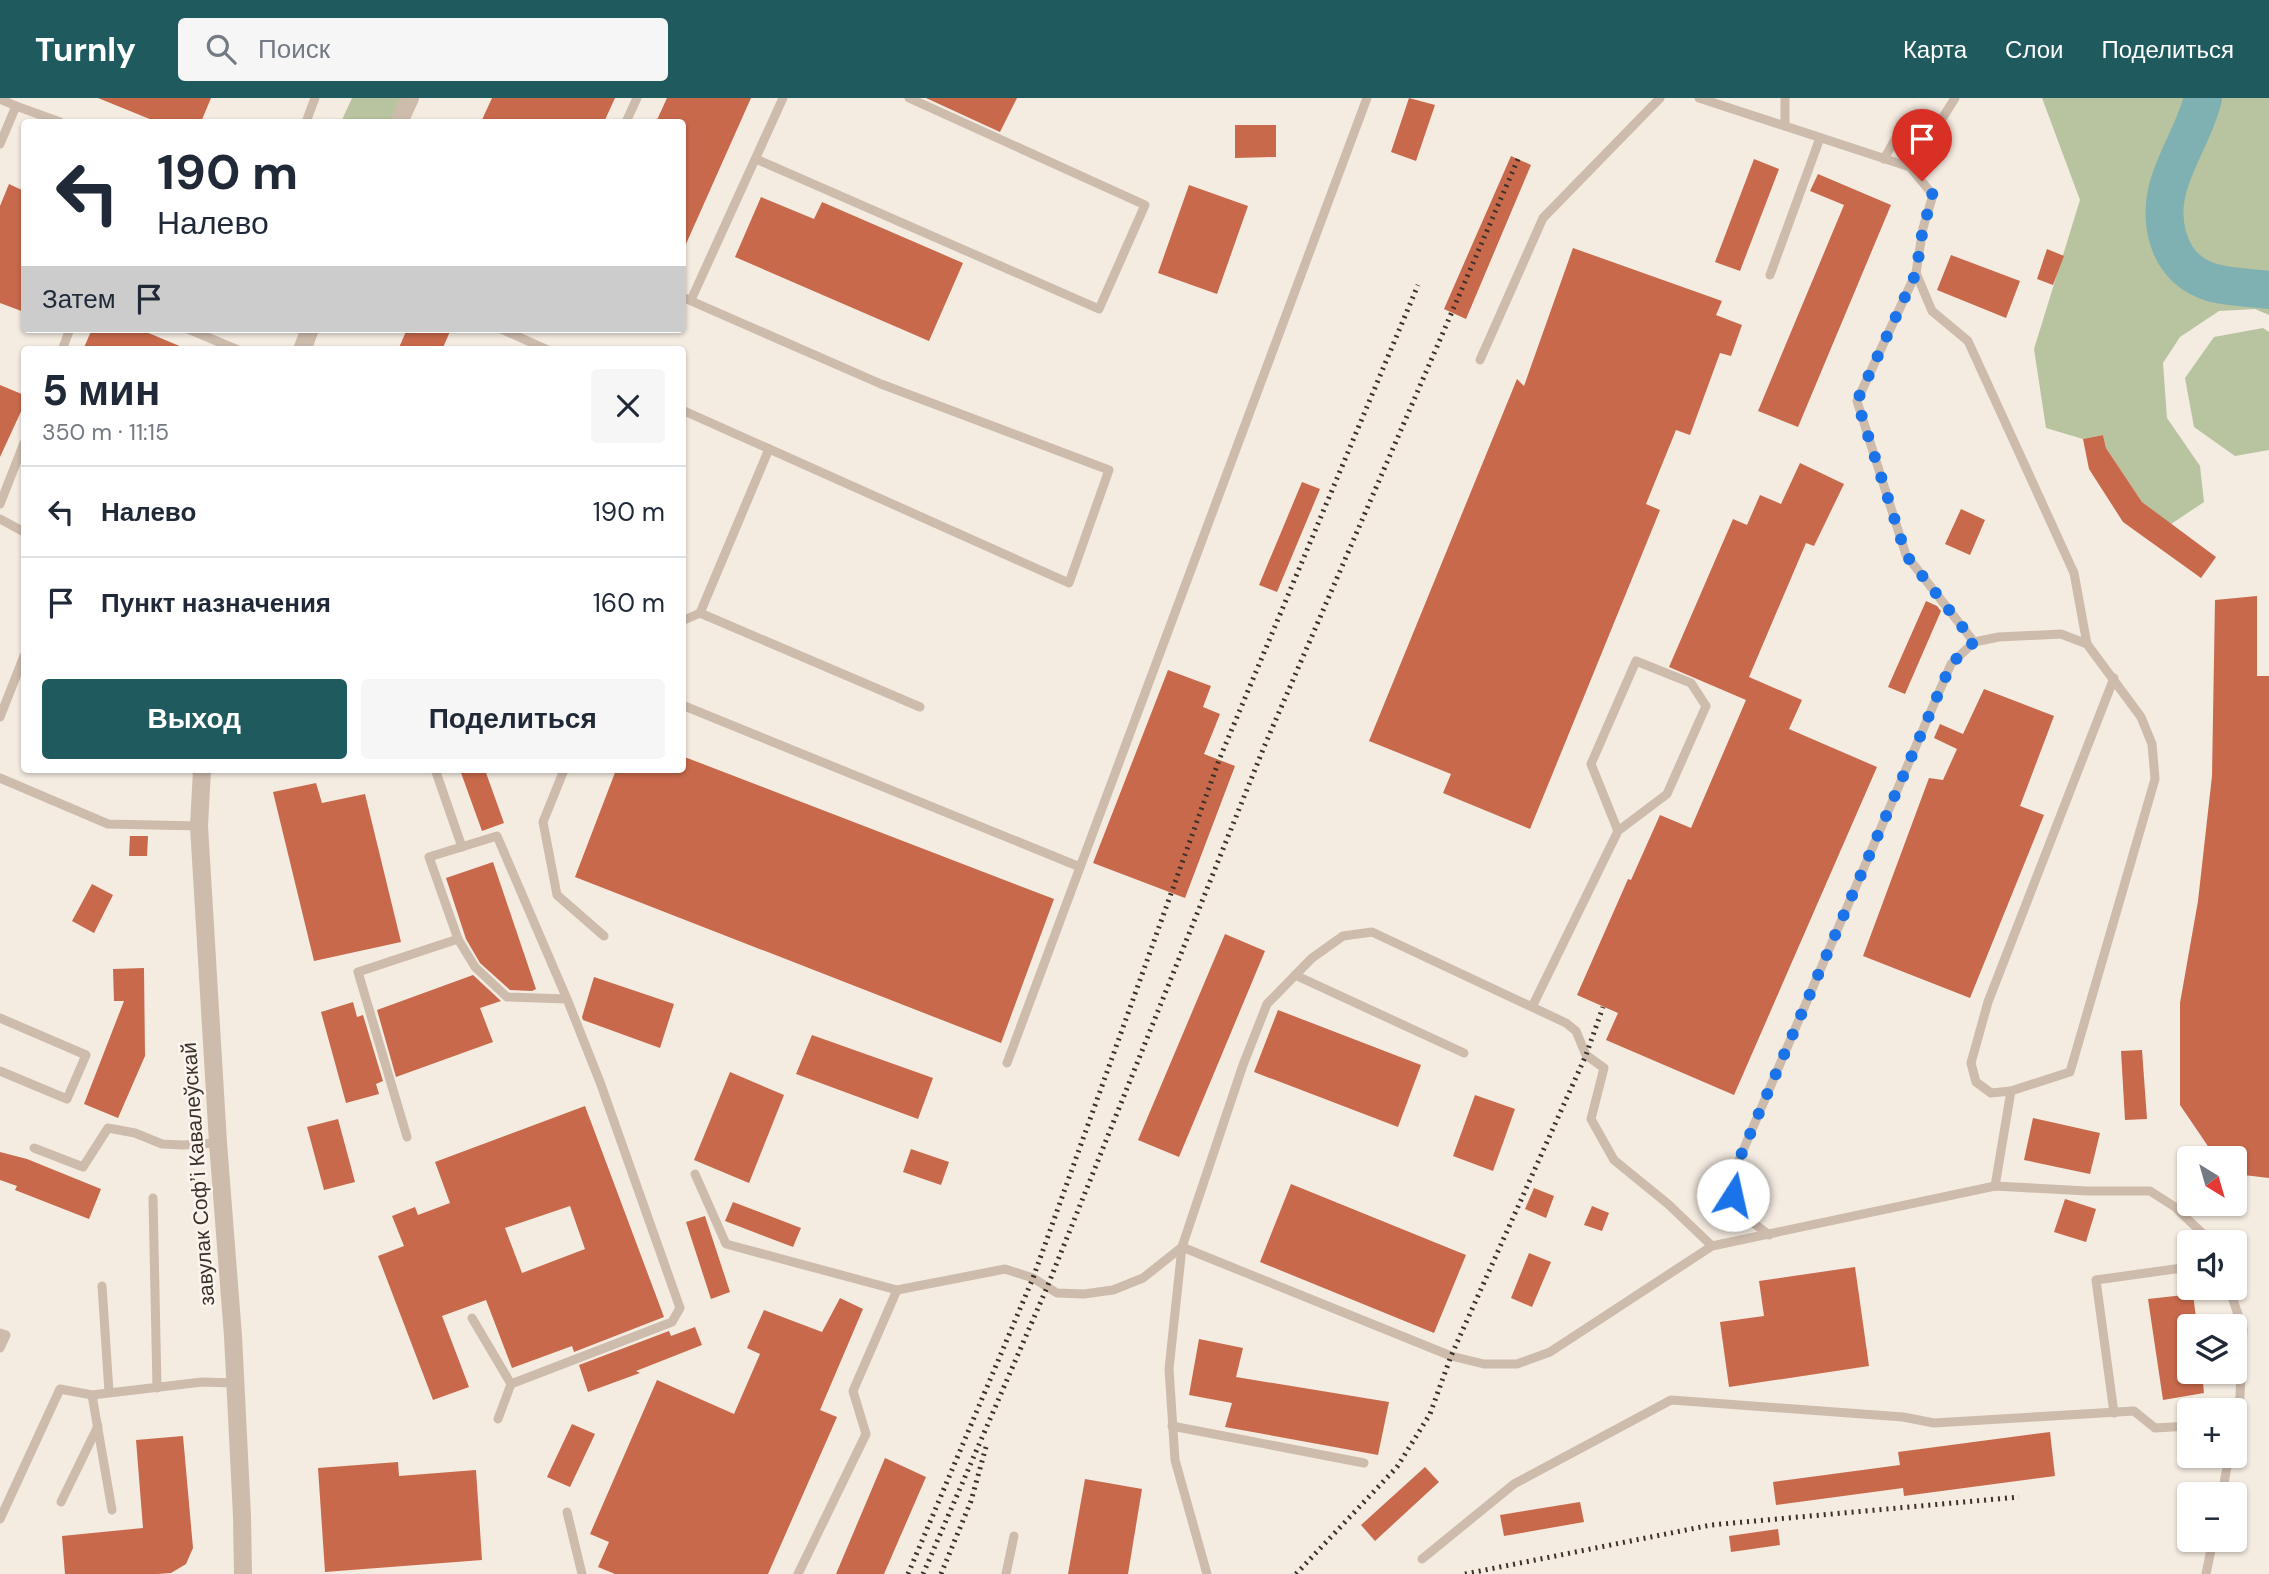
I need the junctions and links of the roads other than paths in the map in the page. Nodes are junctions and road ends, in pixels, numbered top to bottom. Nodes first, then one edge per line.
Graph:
1 (315, 98) edge
2 (410, 98) edge
3 (637, 98) edge
4 (783, 98) edge
5 (909, 98) edge
6 (1367, 98) edge
7 (1660, 98) edge
8 (1699, 98) edge
9 (1785, 98) edge
10 (1955, 98) edge
11 (0, 99) edge
12 (16, 106) junction
13 (52, 119) edge
14 (307, 119) edge
15 (400, 119) edge
16 (627, 119) edge
17 (1785, 126) junction
18 (1820, 138) junction
19 (0, 144) edge
20 (756, 159) junction
21 (1884, 159) junction
22 (1916, 273) junction
23 (1770, 275) dead end
24 (687, 298) edge
25 (198, 333) edge
26 (510, 333) edge
27 (228, 346) edge
28 (539, 346) edge
29 (1480, 360) dead end
30 (686, 412) edge
31 (769, 449) junction
32 (21, 451) edge
33 (0, 504) edge
34 (0, 519) edge
35 (21, 530) edge
36 (700, 613) junction
37 (686, 619) edge
38 (1974, 642) junction
39 (2087, 644) junction
40 (21, 664) edge
41 (2114, 678) junction
42 (686, 707) edge
43 (920, 707) dead end
44 (0, 717) edge
45 (202, 773) edge
46 (436, 773) edge
47 (563, 773) edge
48 (0, 778) edge
49 (199, 826) junction
50 (1618, 831) junction
51 (462, 847) junction
52 (1080, 867) junction
53 (604, 936) dead end
54 (458, 939) junction
55 (1295, 975) junction
56 (567, 999) junction
57 (1531, 1007) junction
58 (0, 1018) edge
59 (1464, 1053) dead end
60 (1007, 1063) dead end
61 (0, 1071) edge
62 (2011, 1091) junction
63 (407, 1137) dead end
64 (218, 1143) junction
65 (34, 1148) dead end
66 (695, 1174) dead end
67 (1994, 1186) junction
68 (153, 1198) dead end
69 (2199, 1230) edge
70 (1769, 1235) junction
71 (1712, 1246) junction
72 (1182, 1247) junction
73 (2177, 1269) edge
74 (102, 1286) dead end
75 (897, 1290) junction
76 (2234, 1300) edge
77 (472, 1318) dead end
78 (0, 1333) edge
79 (0, 1348) edge
80 (235, 1383) junction
81 (511, 1384) junction
82 (157, 1388) junction
83 (109, 1392) junction
84 (92, 1395) junction
85 (2240, 1398) edge
86 (2113, 1413) junction
87 (498, 1419) dead end
88 (98, 1426) junction
89 (1172, 1426) junction
90 (2177, 1427) edge
91 (1364, 1463) dead end
92 (61, 1503) dead end
93 (112, 1510) dead end
94 (567, 1512) dead end
95 (0, 1519) edge
96 (1014, 1536) dead end
97 (2211, 1552) edge
98 (1422, 1559) dead end
99 (243, 1574) edge
100 (582, 1574) edge
101 (797, 1574) edge
102 (1006, 1574) edge
103 (1207, 1574) edge
104 (2206, 1574) edge

1 - 14 lane
2 - 15 street
3 - 16 lane
4 - 20 lane
5 - 20 lane
6 - 52 lane
7 - 29 lane
8 - 17 lane
9 - 17 lane
10 - 21 lane
11 - 12 lane
12 - 13 lane
12 - 19 lane
17 - 18 lane
18 - 21 lane
18 - 23 lane
20 - 24 lane
21 - 22 lane
22 - 38 lane
22 - 39 lane
24 - 31 lane
25 - 27 lane
26 - 28 lane
30 - 31 lane
31 - 36 lane
32 - 33 lane
34 - 35 lane
36 - 37 lane
36 - 43 lane
38 - 39 lane
38 - 70 lane
39 - 41 lane
40 - 44 lane
41 - 62 lane
41 - 62 lane
42 - 52 lane
45 - 49 street, завулак Софʼі Кавалеўскай
46 - 51 lane
47 - 53 lane
48 - 49 lane
49 - 64 street, завулак Софʼі Кавалеўскай
50 - 50 lane
50 - 57 lane
51 - 54 lane
51 - 56 lane
52 - 60 lane
54 - 56 lane
54 - 63 lane
55 - 57 lane
55 - 59 lane
55 - 72 lane
56 - 81 lane
57 - 71 lane
58 - 61 lane
62 - 67 lane
64 - 65 lane
64 - 80 street, завулак Софʼі Кавалеўскай
66 - 75 lane
67 - 69 lane
67 - 70 lane
68 - 82 lane
70 - 71 lane
71 - 72 lane
72 - 75 lane
72 - 89 lane
73 - 86 lane
74 - 83 lane
75 - 101 lane
76 - 85 lane
77 - 81 lane
78 - 79 lane
80 - 82 lane
80 - 99 street, завулак Софʼі Кавалеўскай
81 - 87 lane
82 - 83 lane
83 - 84 lane
84 - 88 lane
84 - 95 lane
86 - 90 lane
86 - 98 lane
88 - 92 lane
88 - 93 lane
89 - 91 lane
89 - 103 lane
94 - 100 lane
96 - 102 lane
97 - 104 lane

